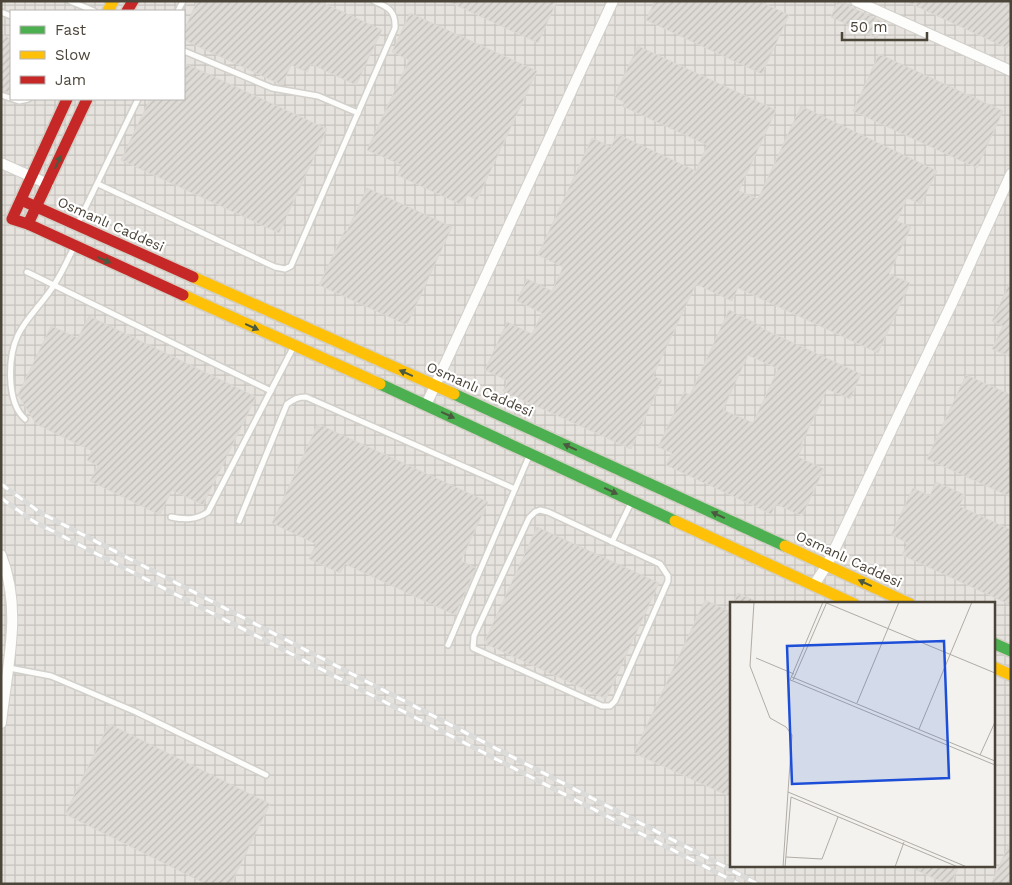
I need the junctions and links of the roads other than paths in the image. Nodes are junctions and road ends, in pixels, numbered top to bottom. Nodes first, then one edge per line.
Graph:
1 (70, 1) edge
2 (374, 1) edge
3 (613, 1) edge
4 (856, 1) edge
5 (92, 10) edge
6 (185, 50) edge
7 (1011, 71) edge
8 (67, 100) edge
9 (87, 100) edge
10 (138, 100) edge
11 (358, 113) junction
12 (1, 163) edge
13 (1011, 174) edge
14 (31, 176) junction
15 (48, 184) junction
16 (98, 184) junction
17 (21, 200) junction
18 (37, 206) junction
19 (28, 224) junction
20 (77, 225) junction
21 (75, 246) junction
22 (27, 272) dead end
23 (54, 285) junction
24 (295, 346) junction
25 (436, 386) junction
26 (271, 391) junction
27 (426, 405) junction
28 (25, 419) dead end
29 (530, 453) junction
30 (661, 488) junction
31 (515, 490) junction
32 (633, 501) junction
33 (651, 509) junction
34 (171, 516) dead end
35 (239, 521) dead end
36 (612, 542) junction
37 (1, 555) edge
38 (827, 565) junction
39 (814, 585) junction
40 (850, 602) edge
41 (906, 602) edge
42 (994, 643) edge
43 (448, 646) dead end
44 (1011, 651) edge
45 (994, 667) edge
46 (9, 668) junction
47 (1011, 675) edge
48 (1, 723) edge
49 (266, 774) dead end

1 - 5 lane
2 - 11 lane
3 - 25 street
4 - 7 street
6 - 11 lane
8 - 14 street
15 -> 9 street
10 - 16 lane
11 - 16 lane
12 - 14 street
13 - 38 street
14 - 15 street
14 - 17 street
15 - 18 street
16 - 20 lane
17 - 18 street, Osmanlı Caddesi
17 - 19 street
18 - 19 street
18 - 20 street, Osmanlı Caddesi
19 - 21 street
25 -> 20 street, Osmanlı Caddesi
21 - 23 lane
21 -> 24 street
22 - 23 lane
23 - 26 lane
23 - 28 lane
24 - 26 lane
24 - 27 street
25 - 27 street
30 -> 25 street, Osmanlı Caddesi
26 - 34 lane
27 -> 29 street
29 - 31 lane
29 -> 32 street
30 - 33 street
38 -> 30 street, Osmanlı Caddesi
31 - 35 lane
31 - 43 lane
32 - 33 street
32 - 36 lane
33 - 39 street
36 - 36 lane
37 - 46 street
38 - 39 street
41 -> 38 street, Osmanlı Caddesi
39 - 40 street
42 - 44 street
45 - 47 street
46 - 48 street
46 - 49 lane

